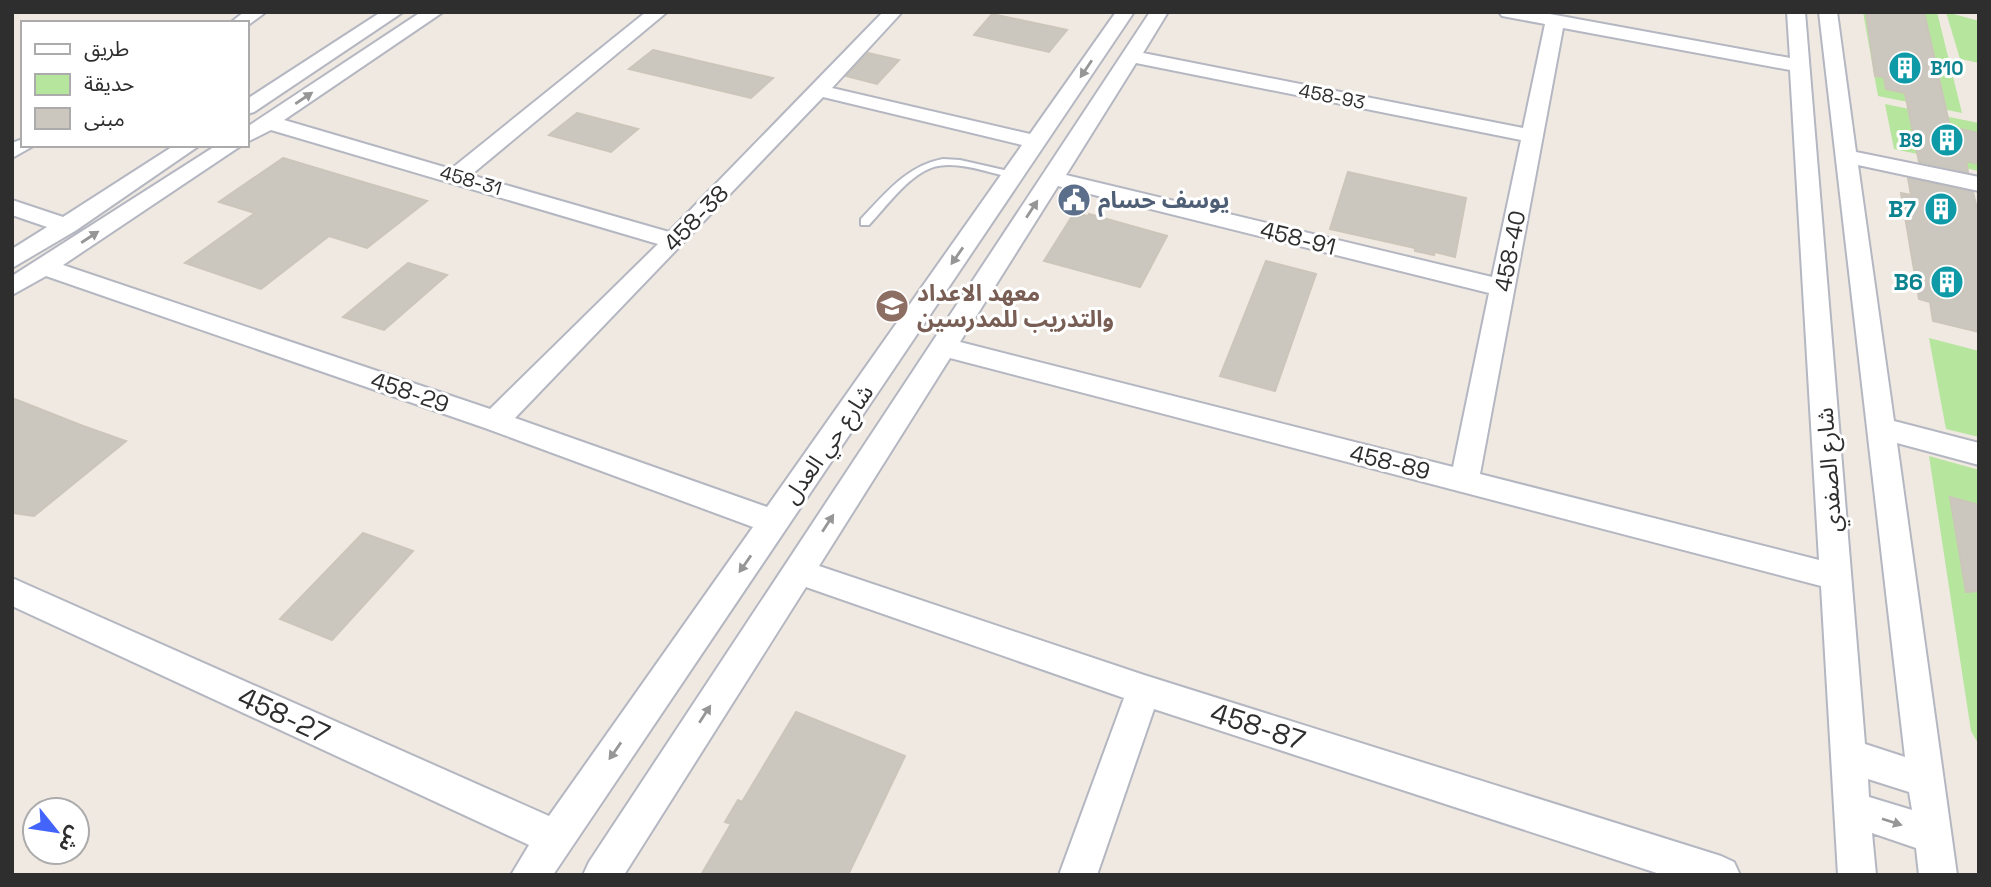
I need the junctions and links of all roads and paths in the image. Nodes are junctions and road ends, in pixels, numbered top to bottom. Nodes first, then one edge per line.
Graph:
1 (394, 12) edge
2 (434, 12) edge
3 (658, 12) edge
4 (893, 12) edge
5 (1125, 12) edge
6 (1159, 12) edge
7 (1508, 12) edge
8 (1796, 12) edge
9 (1828, 12) edge
10 (1555, 21) junction
11 (1131, 56) junction
12 (1800, 66) junction
13 (817, 90) junction
14 (248, 107) edge
15 (267, 122) junction
16 (248, 135) edge
17 (1532, 136) junction
18 (1036, 142) junction
19 (187, 147) edge
20 (229, 147) edge
21 (1847, 156) junction
22 (457, 175) junction
23 (1013, 175) junction
24 (1052, 178) junction
25 (1979, 184) edge
26 (12, 207) edge
27 (865, 222) dead end
28 (66, 226) junction
29 (674, 241) junction
30 (12, 260) edge
31 (44, 267) junction
32 (12, 287) edge
33 (1503, 288) junction
34 (944, 347) junction
35 (495, 421) junction
36 (1883, 429) junction
37 (1979, 454) edge
38 (1464, 481) junction
39 (774, 522) junction
40 (797, 571) junction
41 (1836, 577) junction
42 (12, 591) edge
43 (1144, 690) junction
44 (1849, 756) junction
45 (1926, 780) junction
46 (1852, 809) junction
47 (1933, 835) junction
48 (555, 838) junction
49 (530, 875) edge
50 (602, 875) edge
51 (1078, 875) edge
52 (1721, 875) edge
53 (1857, 875) edge
54 (1938, 875) edge

1 - 14 street
15 -> 2 street
3 - 22 street
4 - 13 street, 458-38
5 -> 18 street, شارع حي العدل
6 - 11 street, شارع حي العدل
7 - 10 street
8 - 12 street, شارع الصفدي
9 - 21 street
10 - 12 street
10 - 17 street, 458-40
11 - 17 street, 458-93
11 - 24 street, شارع حي العدل
12 - 41 street, شارع الصفدي
13 - 18 street
13 - 29 street, 458-38
15 - 16 street
15 - 22 street, 458-31
17 - 33 street, 458-40
18 - 23 street, شارع حي العدل
19 - 28 street
31 -> 20 street
21 - 25 street
21 - 36 street
22 - 29 street, 458-31
23 - 27 lane
23 -> 39 street, شارع حي العدل
24 - 33 street, 458-91
34 -> 24 street, شارع حي العدل
26 - 28 street
28 - 30 street
29 - 35 street, 458-38
31 - 32 street
31 - 35 street, 458-29
33 - 38 street, 458-40
34 - 38 street, 458-89
40 -> 34 street, شارع حي العدل
35 - 39 street, 458-29
36 - 37 street
36 - 45 street
38 - 41 street, 458-89
39 -> 48 street, شارع حي العدل
40 - 43 street, 458-87
50 -> 40 street, شارع حي العدل
41 - 44 street, شارع الصفدي
42 - 48 street, 458-27
43 - 51 street
43 - 52 street, 458-87
44 - 45 street
44 - 46 street, شارع الصفدي
45 - 47 street
46 -> 47 street
46 - 53 street, شارع الصفدي
47 - 54 street
48 - 49 street, شارع حي العدل

